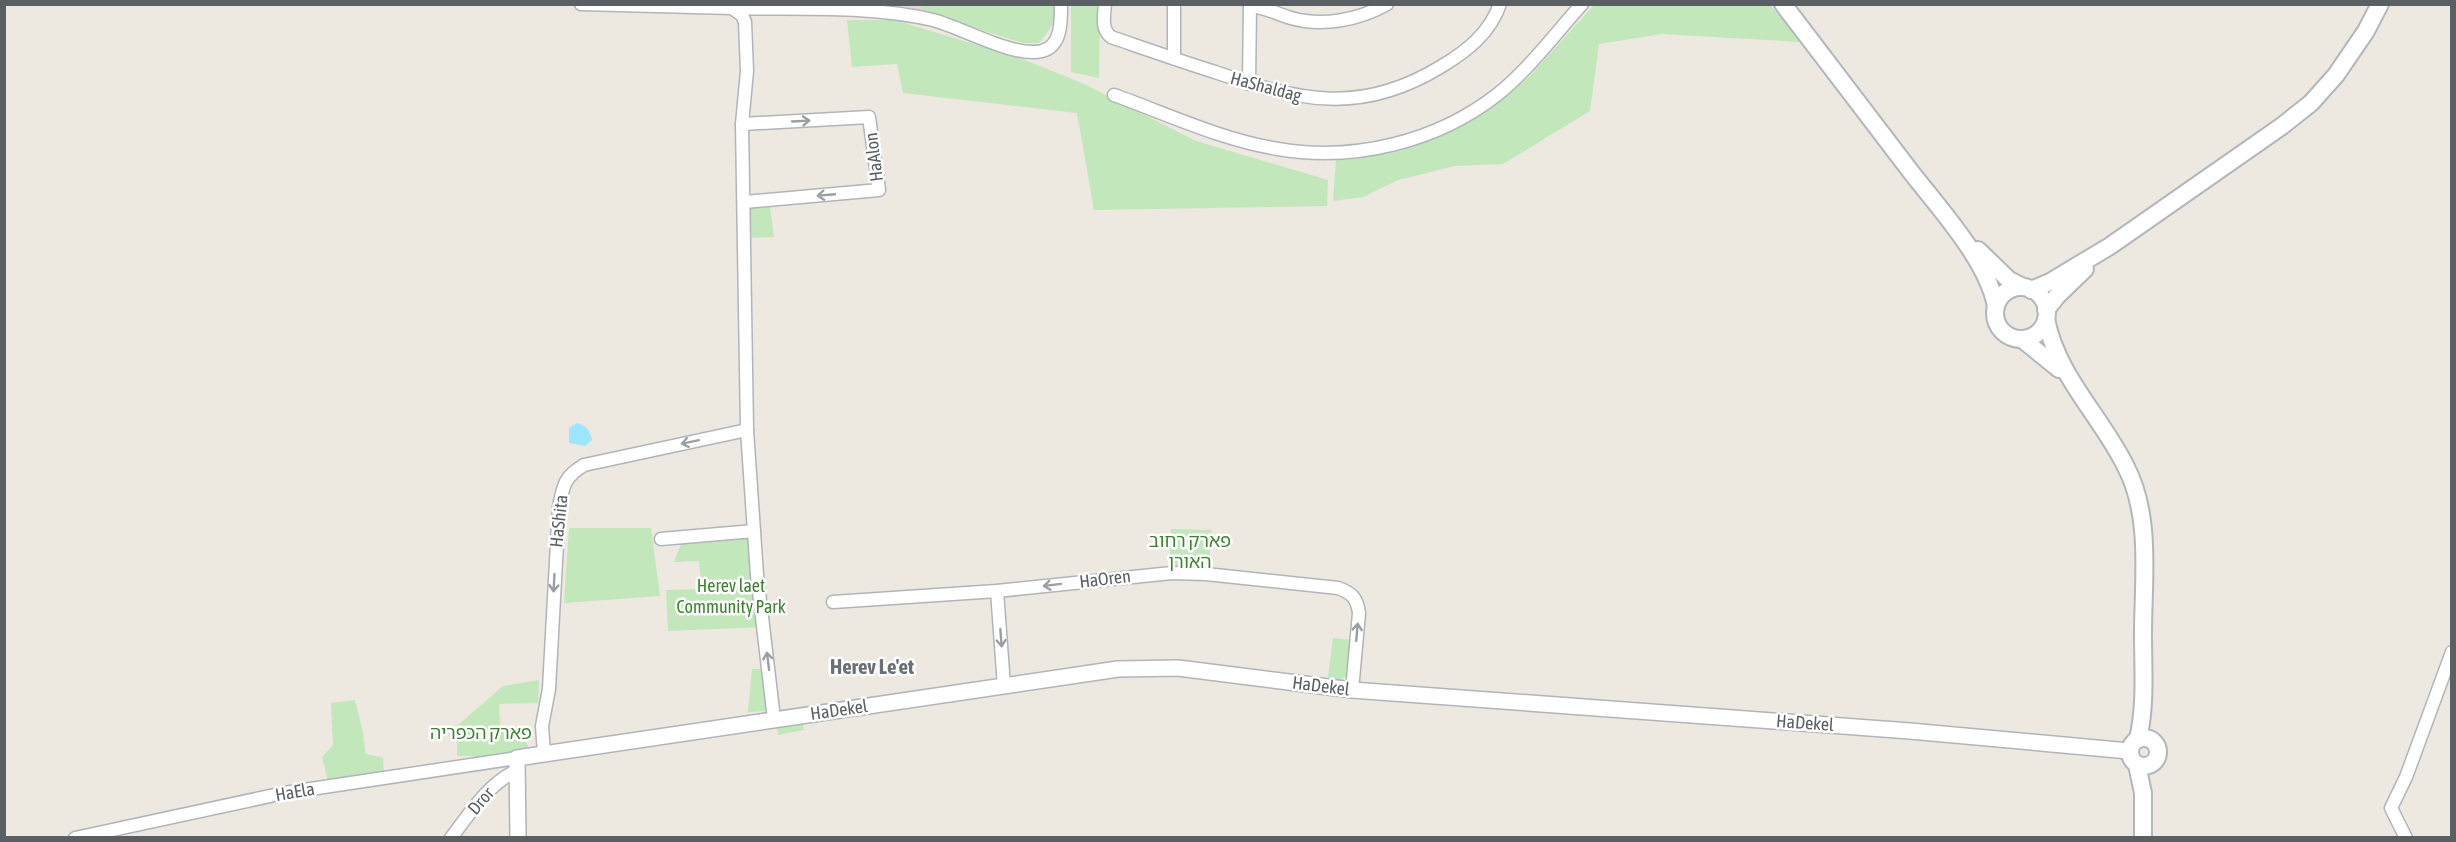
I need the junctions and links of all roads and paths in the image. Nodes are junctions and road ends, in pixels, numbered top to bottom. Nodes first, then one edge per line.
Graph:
1 (581, 4) edge
2 (1061, 4) edge
3 (1104, 4) edge
4 (1174, 4) edge
5 (1387, 4) edge
6 (1500, 4) edge
7 (1582, 4) edge
8 (1783, 4) edge
9 (2380, 4) edge
10 (1250, 5) edge
11 (732, 8) junction
12 (1174, 58) junction
13 (1249, 84) junction
14 (1113, 95) dead end
15 (742, 124) junction
16 (745, 202) junction
17 (1946, 217) junction
18 (2110, 246) junction
19 (2027, 289) junction
20 (1996, 306) junction
21 (2046, 315) junction
22 (2022, 339) junction
23 (2068, 378) junction
24 (747, 430) junction
25 (754, 531) junction
26 (661, 539) dead end
27 (997, 591) junction
28 (833, 603) dead end
29 (2451, 652) edge
30 (1004, 686) junction
31 (1352, 690) junction
32 (774, 719) junction
33 (2141, 752) junction
34 (544, 754) junction
35 (517, 765) junction
36 (75, 837) edge
37 (451, 837) edge
38 (518, 837) edge
39 (2143, 837) edge
40 (2406, 837) edge

1 - 11 street
2 - 11 street
3 - 12 street, HaShaldag
4 - 12 street
5 - 10 street
6 - 13 street, HaShaldag
7 - 14 street
8 - 17 main road
9 - 18 main road
10 - 13 street
11 - 15 street
12 - 13 street, HaShaldag
15 - 16 street
15 -> 16 street, HaAlon
16 - 24 street
17 - 19 main road
17 - 20 main road
18 - 19 main road
18 - 21 main road
19 - 20 main road
19 - 21 main road
20 - 22 main road
21 - 22 main road
21 - 23 main road
22 - 23 main road
23 - 33 main road
24 - 25 street
24 -> 34 street, HaShita
25 - 26 street
32 -> 25 street
27 - 28 street, HaOren
27 -> 30 street
31 -> 27 street, HaOren
29 - 40 street
30 - 31 street, HaDekel
30 - 32 street, HaDekel
31 - 33 street, HaDekel
32 - 34 street, HaDekel
33 - 39 main road
34 - 35 street, HaDekel
35 - 36 street, HaEla
35 - 37 street, Dror
35 - 38 street

